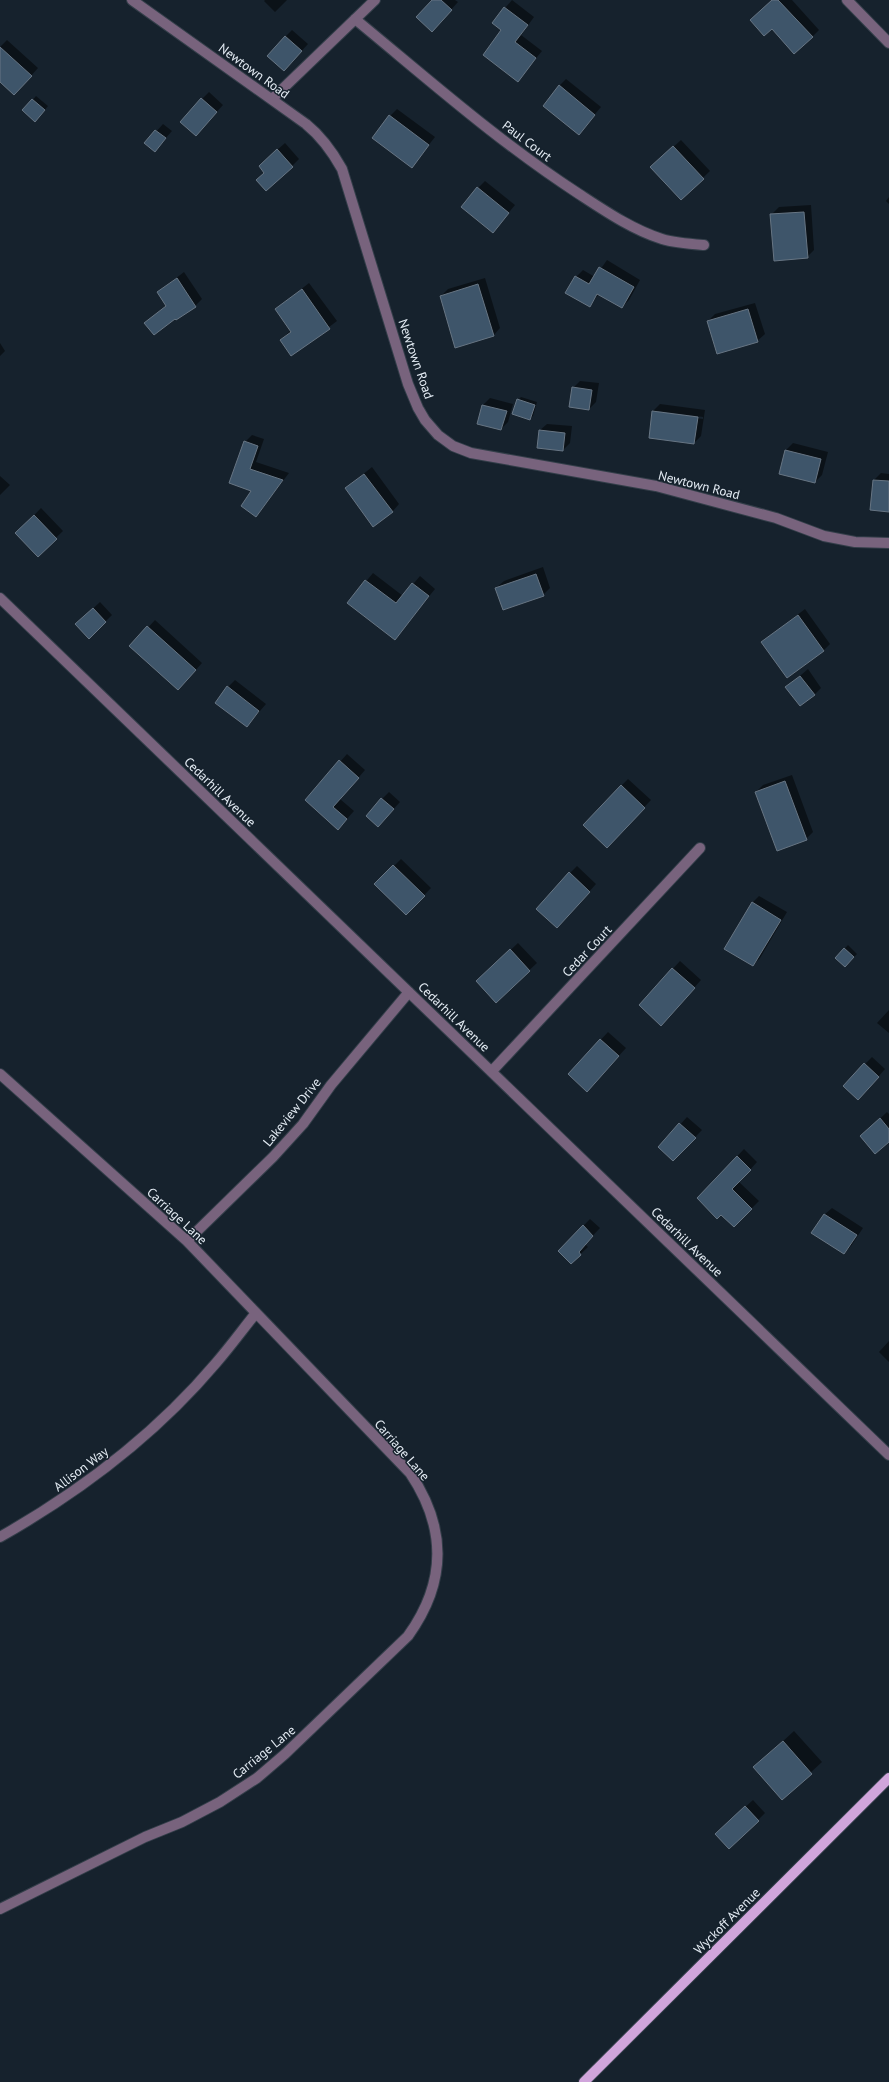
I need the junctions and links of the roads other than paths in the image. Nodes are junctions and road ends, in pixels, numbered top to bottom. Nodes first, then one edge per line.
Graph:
1 (132, 0) edge
2 (375, 0) edge
3 (847, 0) edge
4 (355, 19) junction
5 (889, 43) edge
6 (272, 99) junction
7 (704, 245) dead end
8 (889, 543) edge
9 (0, 598) edge
10 (700, 848) dead end
11 (409, 992) junction
12 (492, 1071) junction
13 (2, 1078) edge
14 (187, 1241) junction
15 (256, 1313) junction
16 (889, 1455) edge
17 (0, 1537) edge
18 (889, 1778) edge
19 (0, 1909) edge
20 (588, 2081) edge

1 - 6 street, Newtown Road
2 - 4 street
3 - 5 street
4 - 6 street
4 - 7 street, Paul Court
6 - 8 street, Newtown Road
9 - 11 street, Cedarhill Avenue
10 - 12 street, Cedar Court
11 - 12 street, Cedarhill Avenue
11 - 14 street, Lakeview Drive
12 - 16 street, Cedarhill Avenue
13 - 14 street, Carriage Lane
14 - 15 street, Carriage Lane
15 - 17 street, Allison Way
15 - 19 street, Carriage Lane
18 - 20 main road, Wyckoff Avenue

